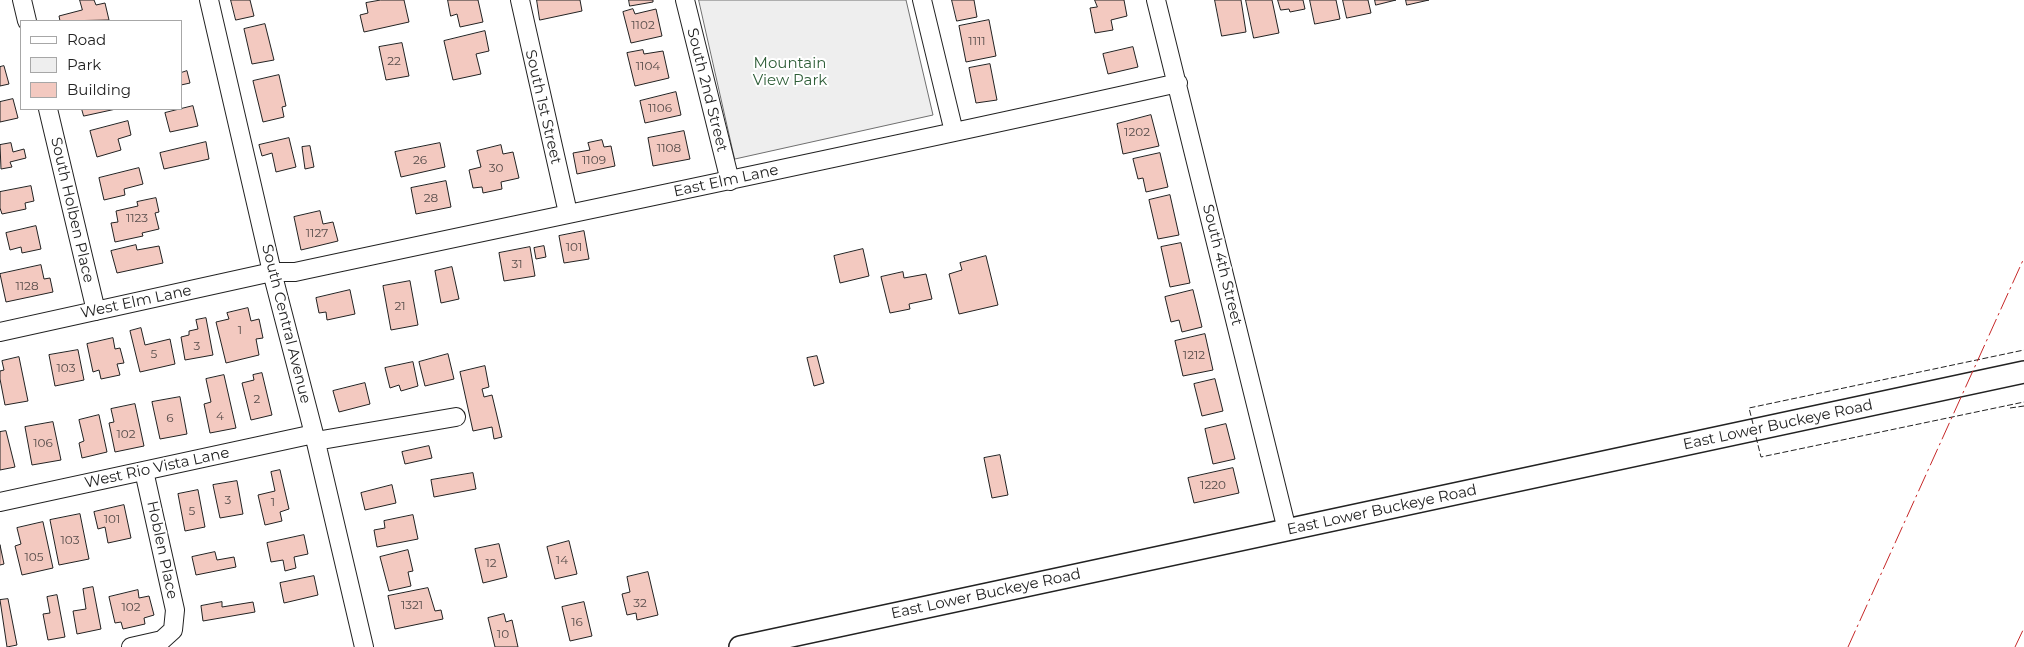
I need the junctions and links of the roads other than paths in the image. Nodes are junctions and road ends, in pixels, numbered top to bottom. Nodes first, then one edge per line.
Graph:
1 (22, 0) edge
2 (208, 0) edge
3 (520, 0) edge
4 (685, 0) edge
5 (922, 0) edge
6 (1156, 0) edge
7 (27, 20) edge
8 (1178, 83) junction
9 (48, 110) edge
10 (954, 132) junction
11 (730, 181) junction
12 (568, 213) junction
13 (272, 272) junction
14 (96, 311) junction
15 (0, 332) edge
16 (2024, 372) edge
17 (456, 417) dead end
18 (315, 438) junction
19 (144, 471) junction
20 (0, 502) edge
21 (1287, 530) junction
22 (131, 647) edge
23 (364, 647) edge
24 (740, 647) edge

1 - 7 street
2 - 13 street, South Central Avenue
3 - 12 street, South 1st Street
4 - 11 street, South 2nd Street
5 - 10 street
6 - 8 street, South 4th Street
8 - 10 street, East Elm Lane
8 - 21 street, South 4th Street
9 - 14 street, South Holben Place
10 - 11 street, East Elm Lane
11 - 12 street, East Elm Lane
12 - 13 street, East Elm Lane
13 - 14 street, West Elm Lane
13 - 18 street, South Central Avenue
14 - 15 street, West Elm Lane
16 - 21 main road, East Lower Buckeye Road
17 - 18 street, West Rio Vista Lane
18 - 19 street, West Rio Vista Lane
18 - 23 street, South Central Avenue
19 - 20 street, West Rio Vista Lane
19 - 22 street, Hoblen Place
21 - 24 main road, East Lower Buckeye Road

